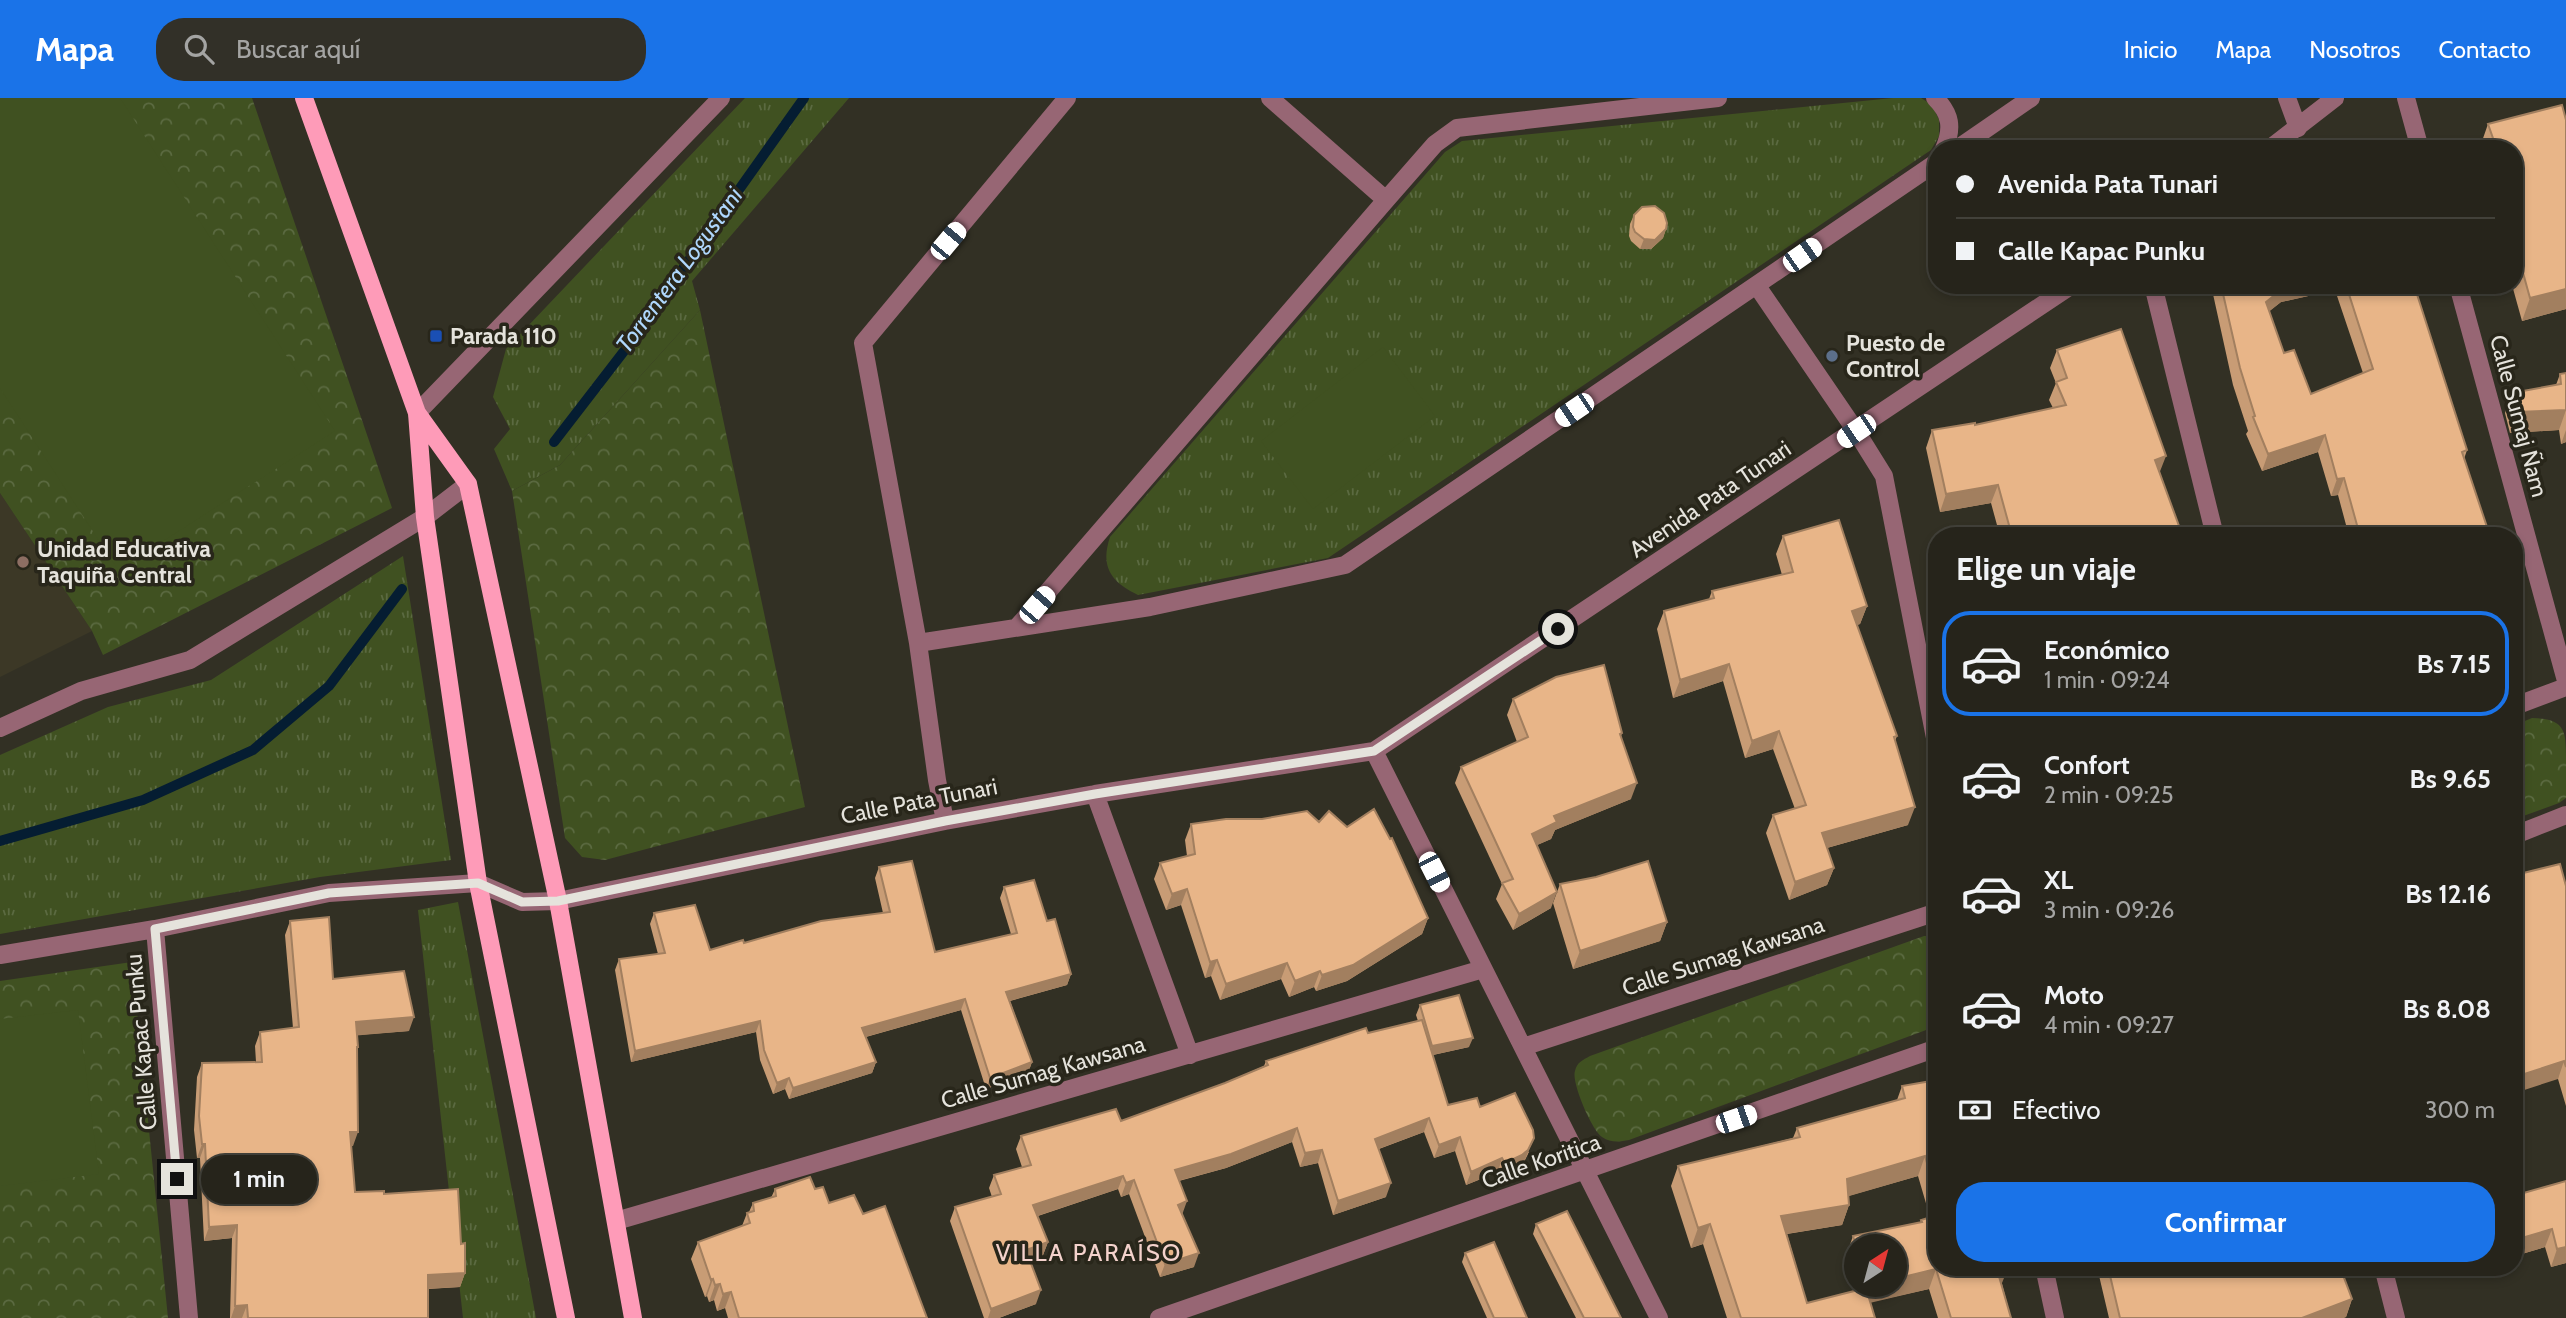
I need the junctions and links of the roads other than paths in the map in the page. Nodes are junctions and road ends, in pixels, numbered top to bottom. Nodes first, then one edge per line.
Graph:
1 (304, 98) edge
2 (721, 98) edge
3 (1067, 98) edge
4 (1270, 98) edge
5 (1718, 98) edge
6 (1935, 98) edge
7 (2031, 98) edge
8 (2287, 98) edge
9 (2335, 98) edge
10 (2406, 98) edge
11 (2298, 128) junction
12 (1948, 140) edge
13 (1970, 140) edge
14 (2281, 140) edge
15 (2418, 140) edge
16 (1928, 168) edge
17 (1385, 200) junction
18 (1757, 286) junction
19 (2059, 294) edge
20 (2155, 294) edge
21 (2460, 294) edge
22 (417, 412) junction
23 (1856, 431) junction
24 (468, 484) junction
25 (425, 516) junction
26 (2213, 527) edge
27 (1019, 625) junction
28 (918, 643) junction
29 (2566, 681) edge
30 (2566, 687) edge
31 (1928, 702) edge
32 (2523, 703) edge
33 (0, 728) edge
34 (1374, 751) junction
35 (1095, 794) junction
36 (2566, 815) edge
37 (945, 821) junction
38 (2523, 832) edge
39 (478, 883) junction
40 (558, 901) junction
41 (1928, 915) edge
42 (155, 929) junction
43 (0, 955) edge
44 (1483, 969) junction
45 (1523, 1047) junction
46 (1928, 1051) edge
47 (1191, 1055) junction
48 (1586, 1171) junction
49 (616, 1221) junction
50 (2046, 1276) edge
51 (2386, 1276) edge
52 (189, 1318) edge
53 (566, 1318) edge
54 (634, 1318) edge
55 (1159, 1318) edge
56 (1659, 1318) edge
57 (2055, 1318) edge
58 (2396, 1318) edge

1 - 22 main road
2 - 22 street
3 - 28 street
4 - 17 street
5 - 17 street
6 - 12 street
7 - 13 street
8 - 11 street
9 - 11 street
10 - 15 street
11 - 14 street
16 - 18 street
17 - 27 street
18 - 23 street
18 - 27 street
19 - 23 street, Avenida Pata Tunari
20 - 26 street
21 - 29 street, Calle Sumaj Ñam
22 - 24 main road
22 - 25 main road
23 - 31 street
23 - 34 street, Avenida Pata Tunari
24 - 25 street
24 - 40 main road
25 - 33 street
25 - 39 main road
27 - 28 street
28 - 37 street
30 - 32 street
34 - 35 street, Calle Pata Tunari
34 - 44 street
35 - 37 street, Calle Pata Tunari
35 - 47 street
36 - 38 street
37 - 40 street, Calle Pata Tunari
39 - 40 street, Calle Pata Tunari
39 - 42 street
39 - 53 main road
40 - 49 main road
41 - 45 street, Calle Sumag Kawsana
42 - 43 street
42 - 52 street, Calle Kapac Punku
44 - 45 street
44 - 47 street, Calle Sumag Kawsana
45 - 48 street
46 - 48 street, Calle Koritica
47 - 49 street, Calle Sumag Kawsana
48 - 55 street, Calle Koritica
48 - 56 street
49 - 54 main road
50 - 57 street
51 - 58 street

